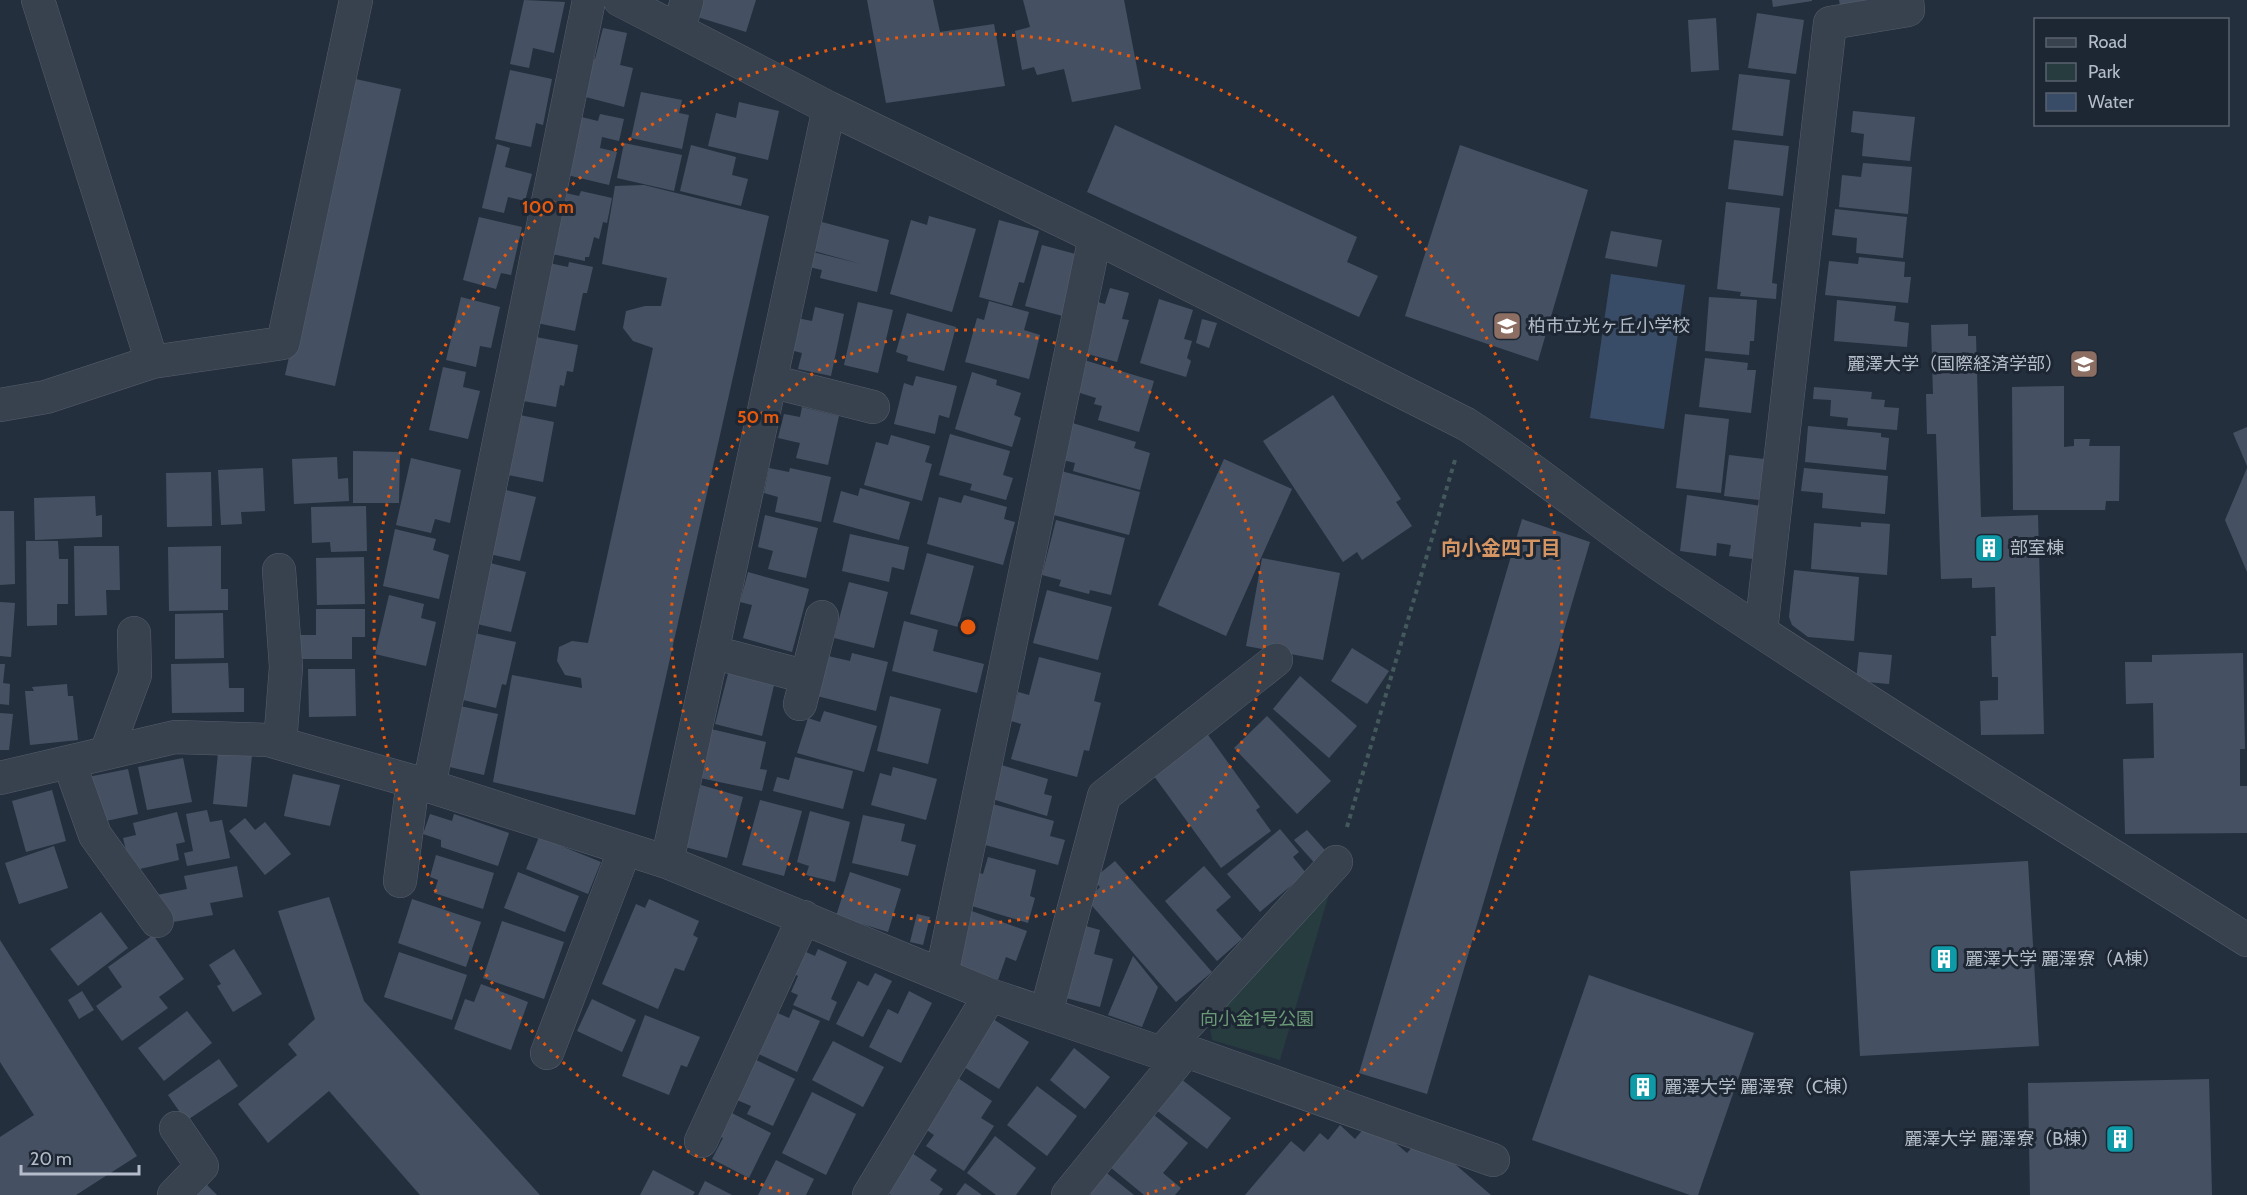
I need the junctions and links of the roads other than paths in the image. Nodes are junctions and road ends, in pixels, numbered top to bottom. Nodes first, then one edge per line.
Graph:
1 (38, 0) edge
2 (356, 0) edge
3 (589, 0) edge
4 (620, 0) edge
5 (1907, 0) edge
6 (683, 14) edge
7 (829, 108) junction
8 (1095, 237) junction
9 (152, 362) junction
10 (770, 381) junction
11 (0, 405) edge
12 (873, 407) dead end
13 (279, 570) dead end
14 (822, 617) dead end
15 (1761, 631) junction
16 (134, 633) dead end
17 (712, 652) junction
18 (1276, 660) dead end
19 (280, 743) junction
20 (106, 753) junction
21 (69, 762) junction
22 (0, 778) edge
23 (421, 784) junction
24 (625, 849) junction
25 (667, 862) junction
26 (1336, 862) road end
27 (400, 881) dead end
28 (804, 917) junction
29 (157, 921) dead end
30 (2247, 940) edge
31 (942, 973) junction
32 (990, 995) junction
33 (1046, 1013) junction
34 (1165, 1049) junction
35 (547, 1053) dead end
36 (176, 1128) dead end
37 (700, 1141) dead end
38 (1493, 1160) dead end
39 (174, 1195) edge
40 (869, 1195) edge
41 (1068, 1195) edge

1 - 9 street
2 - 9 street
3 - 23 street
4 - 6 street
5 - 15 street
6 - 7 street
7 - 8 street
7 - 10 street
8 - 15 street
8 - 31 street
9 - 11 street
10 - 12 street
10 - 17 street
13 - 19 street
14 - 17 street
15 - 30 street
16 - 20 street
17 - 25 street
18 - 33 street
19 - 20 street
19 - 23 street
20 - 21 street
21 - 22 street
21 - 29 street
23 - 24 street
23 - 27 street
24 - 25 street
24 - 35 street
25 - 28 street
26 - 34 street
28 - 31 street
28 - 37 street
31 - 32 street
32 - 33 street
32 - 40 street
33 - 34 street
34 - 38 street
34 - 41 street
36 - 39 street

